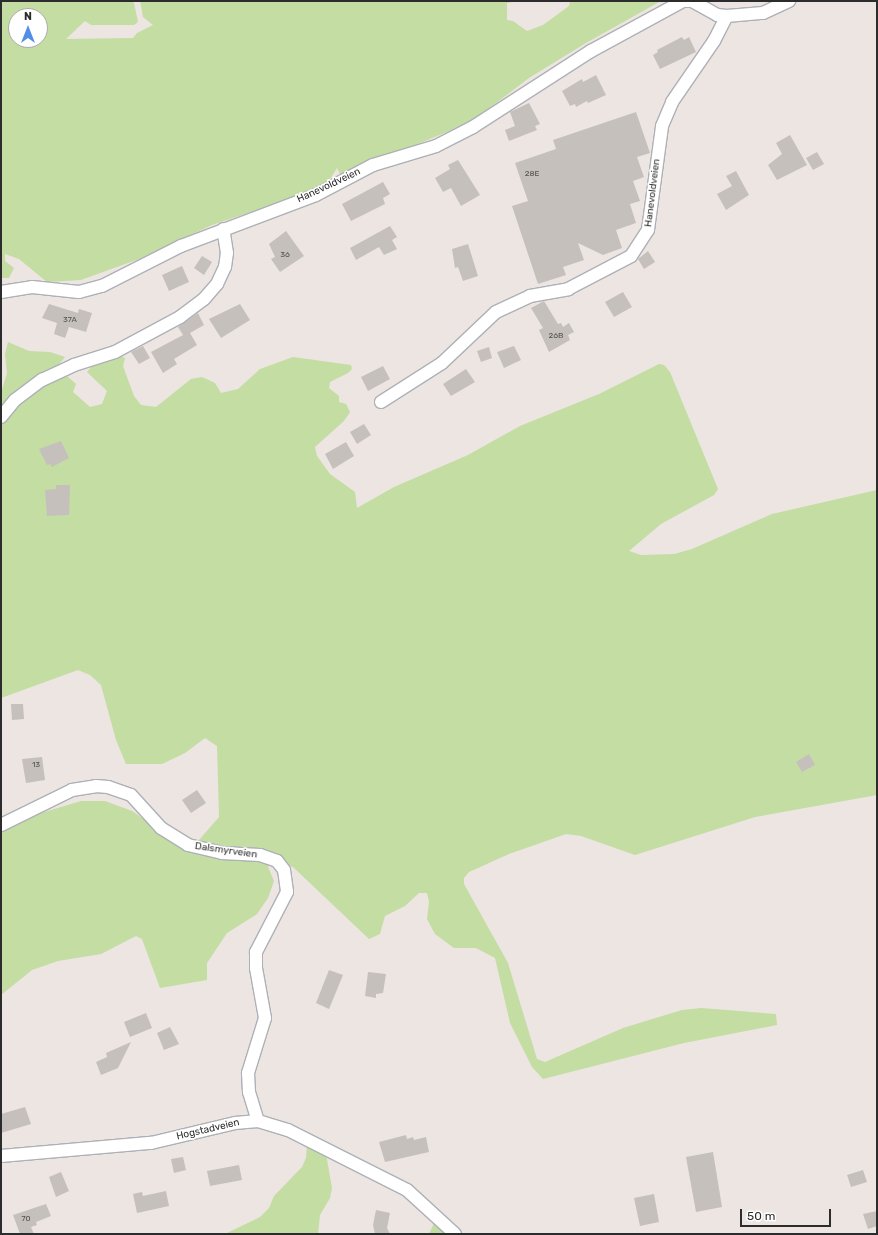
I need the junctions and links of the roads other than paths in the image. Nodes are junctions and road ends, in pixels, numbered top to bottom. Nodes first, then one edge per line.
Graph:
1 (684, 1) edge
2 (789, 1) edge
3 (727, 16) junction
4 (223, 229) junction
5 (1, 292) edge
6 (381, 402) dead end
7 (1, 417) edge
8 (1, 825) edge
9 (258, 1121) junction
10 (1, 1156) edge
11 (455, 1234) edge

1 - 3 street, Hanevoldveien
1 - 4 street, Hanevoldveien
2 - 3 street, Hanevoldveien
3 - 6 street, Hanevoldveien
4 - 5 street, Hanevoldveien
4 - 7 street
8 - 9 street, Dalsmyrveien
9 - 10 street, Hogstadveien
9 - 11 street, Hogstadveien

